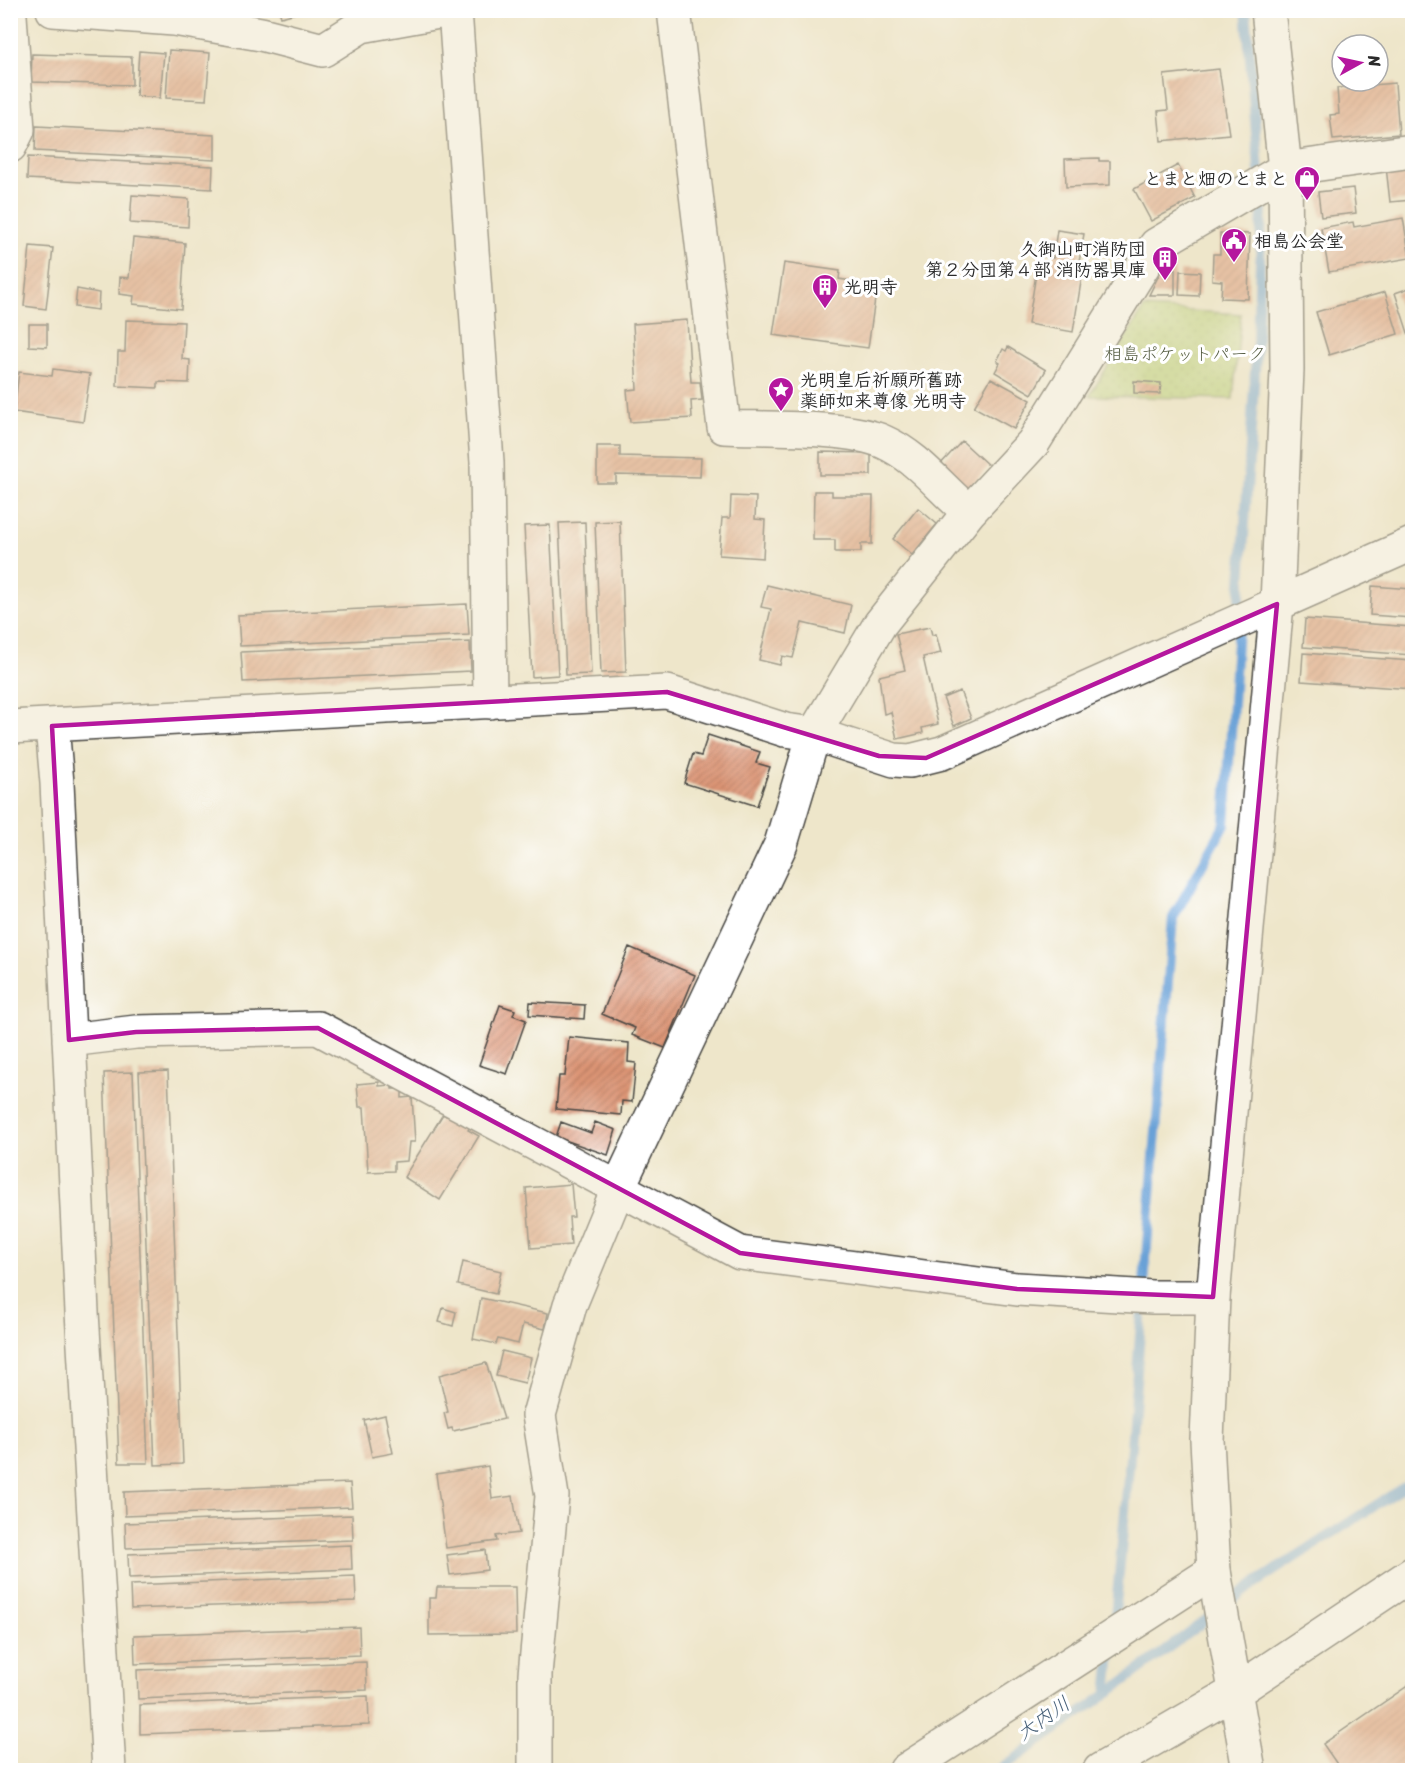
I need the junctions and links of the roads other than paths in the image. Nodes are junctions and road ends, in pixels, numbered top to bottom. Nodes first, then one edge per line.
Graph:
1 (53, 10) edge
2 (452, 10) edge
3 (674, 10) edge
4 (1268, 10) edge
5 (10, 16) edge
6 (10, 146) edge
7 (1413, 151) edge
8 (1285, 169) junction
9 (969, 512) junction
10 (1413, 544) edge
11 (1277, 604) junction
12 (490, 702) junction
13 (52, 726) junction
14 (10, 727) edge
15 (814, 734) junction
16 (69, 1040) junction
17 (619, 1186) junction
18 (1213, 1297) junction
19 (1214, 1571) junction
20 (1413, 1574) edge
21 (1235, 1692) junction
22 (109, 1770) edge
23 (536, 1770) edge
24 (906, 1770) edge
25 (1100, 1770) edge
26 (1249, 1770) edge

1 - 2 street
2 - 12 street
3 - 9 street
4 - 8 street
5 - 6 street
7 - 8 street
8 - 9 street
8 - 11 street
9 - 15 street
10 - 11 street
11 - 15 street
11 - 18 street
12 - 13 street
12 - 15 street
13 - 14 street
13 - 16 street
15 - 17 street
16 - 17 street
16 - 22 street
17 - 18 street
17 - 23 street
18 - 19 street
19 - 21 street
19 - 24 street
20 - 21 street
21 - 25 street
21 - 26 street

